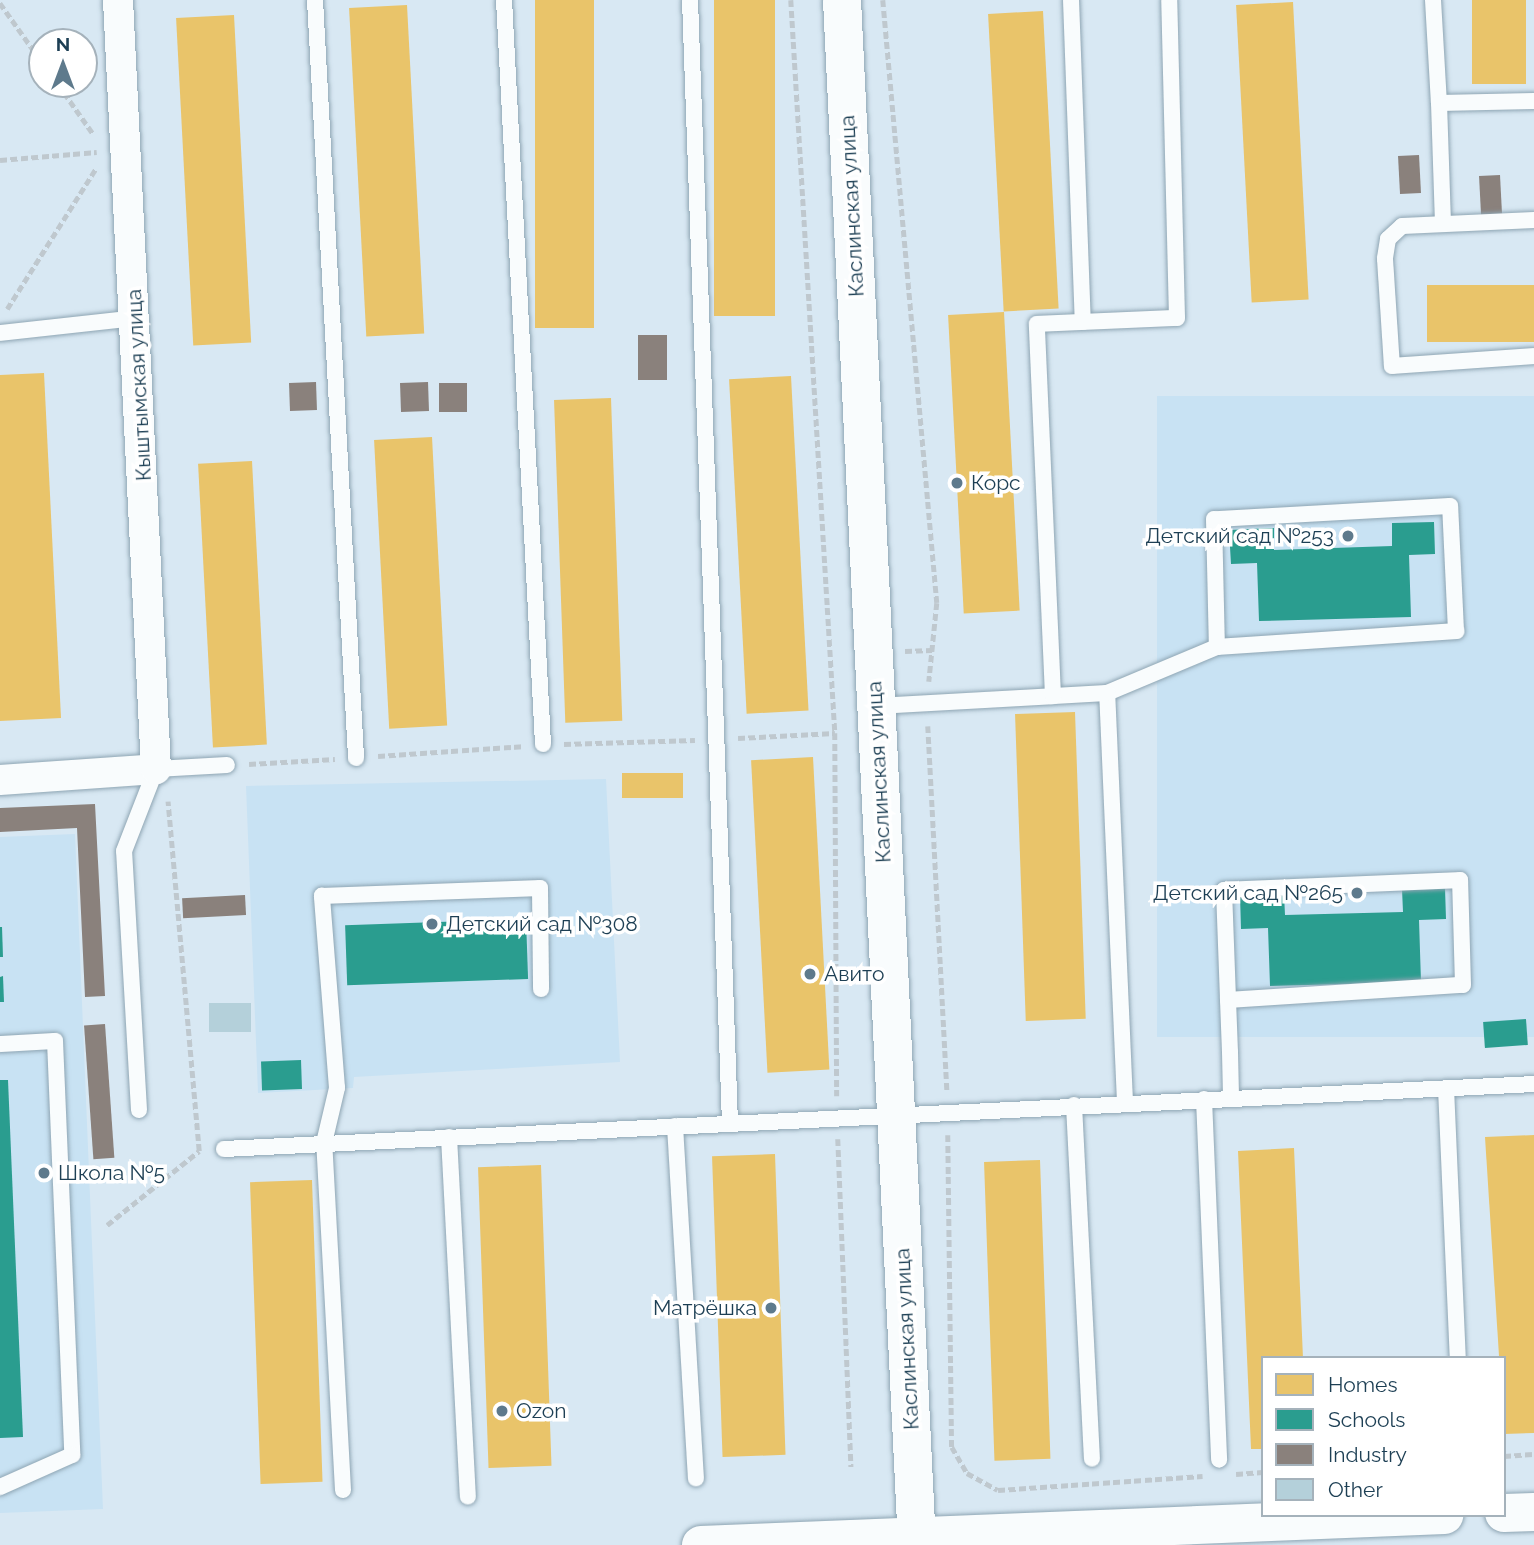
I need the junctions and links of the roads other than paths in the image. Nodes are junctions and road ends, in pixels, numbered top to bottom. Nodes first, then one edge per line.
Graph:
1 (118, 0) edge
2 (315, 0) edge
3 (503, 0) edge
4 (690, 0) edge
5 (842, 0) edge
6 (1071, 0) edge
7 (1168, 0) edge
8 (1433, 0) edge
9 (1534, 101) edge
10 (1439, 103) junction
11 (1534, 220) edge
12 (1443, 222) junction
13 (136, 318) junction
14 (1083, 322) junction
15 (0, 333) edge
16 (1534, 356) edge
17 (1217, 647) junction
18 (1107, 693) junction
19 (1053, 696) junction
20 (876, 706) junction
21 (543, 744) dead end
22 (356, 758) dead end
23 (227, 765) dead end
24 (160, 769) junction
25 (0, 780) edge
26 (541, 989) dead end
27 (1228, 1000) junction
28 (0, 1044) edge
29 (1534, 1084) edge
30 (1446, 1088) junction
31 (1231, 1097) junction
32 (1203, 1099) junction
33 (1125, 1102) junction
34 (1074, 1105) junction
35 (139, 1110) dead end
36 (896, 1115) junction
37 (730, 1123) junction
38 (675, 1126) junction
39 (449, 1137) junction
40 (324, 1143) junction
41 (224, 1149) dead end
42 (1458, 1356) edge
43 (1092, 1459) dead end
44 (1220, 1468) road end
45 (696, 1478) dead end
46 (0, 1487) edge
47 (343, 1490) dead end
48 (468, 1496) dead end
49 (1534, 1512) edge
50 (1506, 1513) edge
51 (1403, 1517) edge
52 (917, 1541) edge
53 (701, 1545) edge

1 - 13 street, Кыштымская улица
2 - 22 lane
3 - 21 lane
4 - 37 lane
5 - 20 main road, Каслинская улица
6 - 14 lane
7 - 14 lane
8 - 10 lane
9 - 10 lane
10 - 12 lane
11 - 12 lane
12 - 16 lane
13 - 15 lane
13 - 24 street, Кыштымская улица
14 - 19 lane
17 - 17 lane
17 - 18 lane
18 - 19 lane
18 - 33 lane
19 - 20 lane
20 - 36 main road, Каслинская улица
23 - 24 lane
24 - 25 street
24 - 35 lane
26 - 40 lane
27 - 27 lane
27 - 31 lane
28 - 46 lane
29 - 30 lane
30 - 31 lane
30 - 42 lane
31 - 32 lane
32 - 33 lane
32 - 44 lane
33 - 34 lane
34 - 36 lane
34 - 43 lane
36 - 37 lane
36 - 52 main road, Каслинская улица
37 - 38 lane
38 - 39 lane
38 - 45 lane
39 - 40 lane
39 - 48 lane
40 - 41 lane
40 - 47 lane
49 - 50 main road
51 - 52 main road
52 - 53 main road

